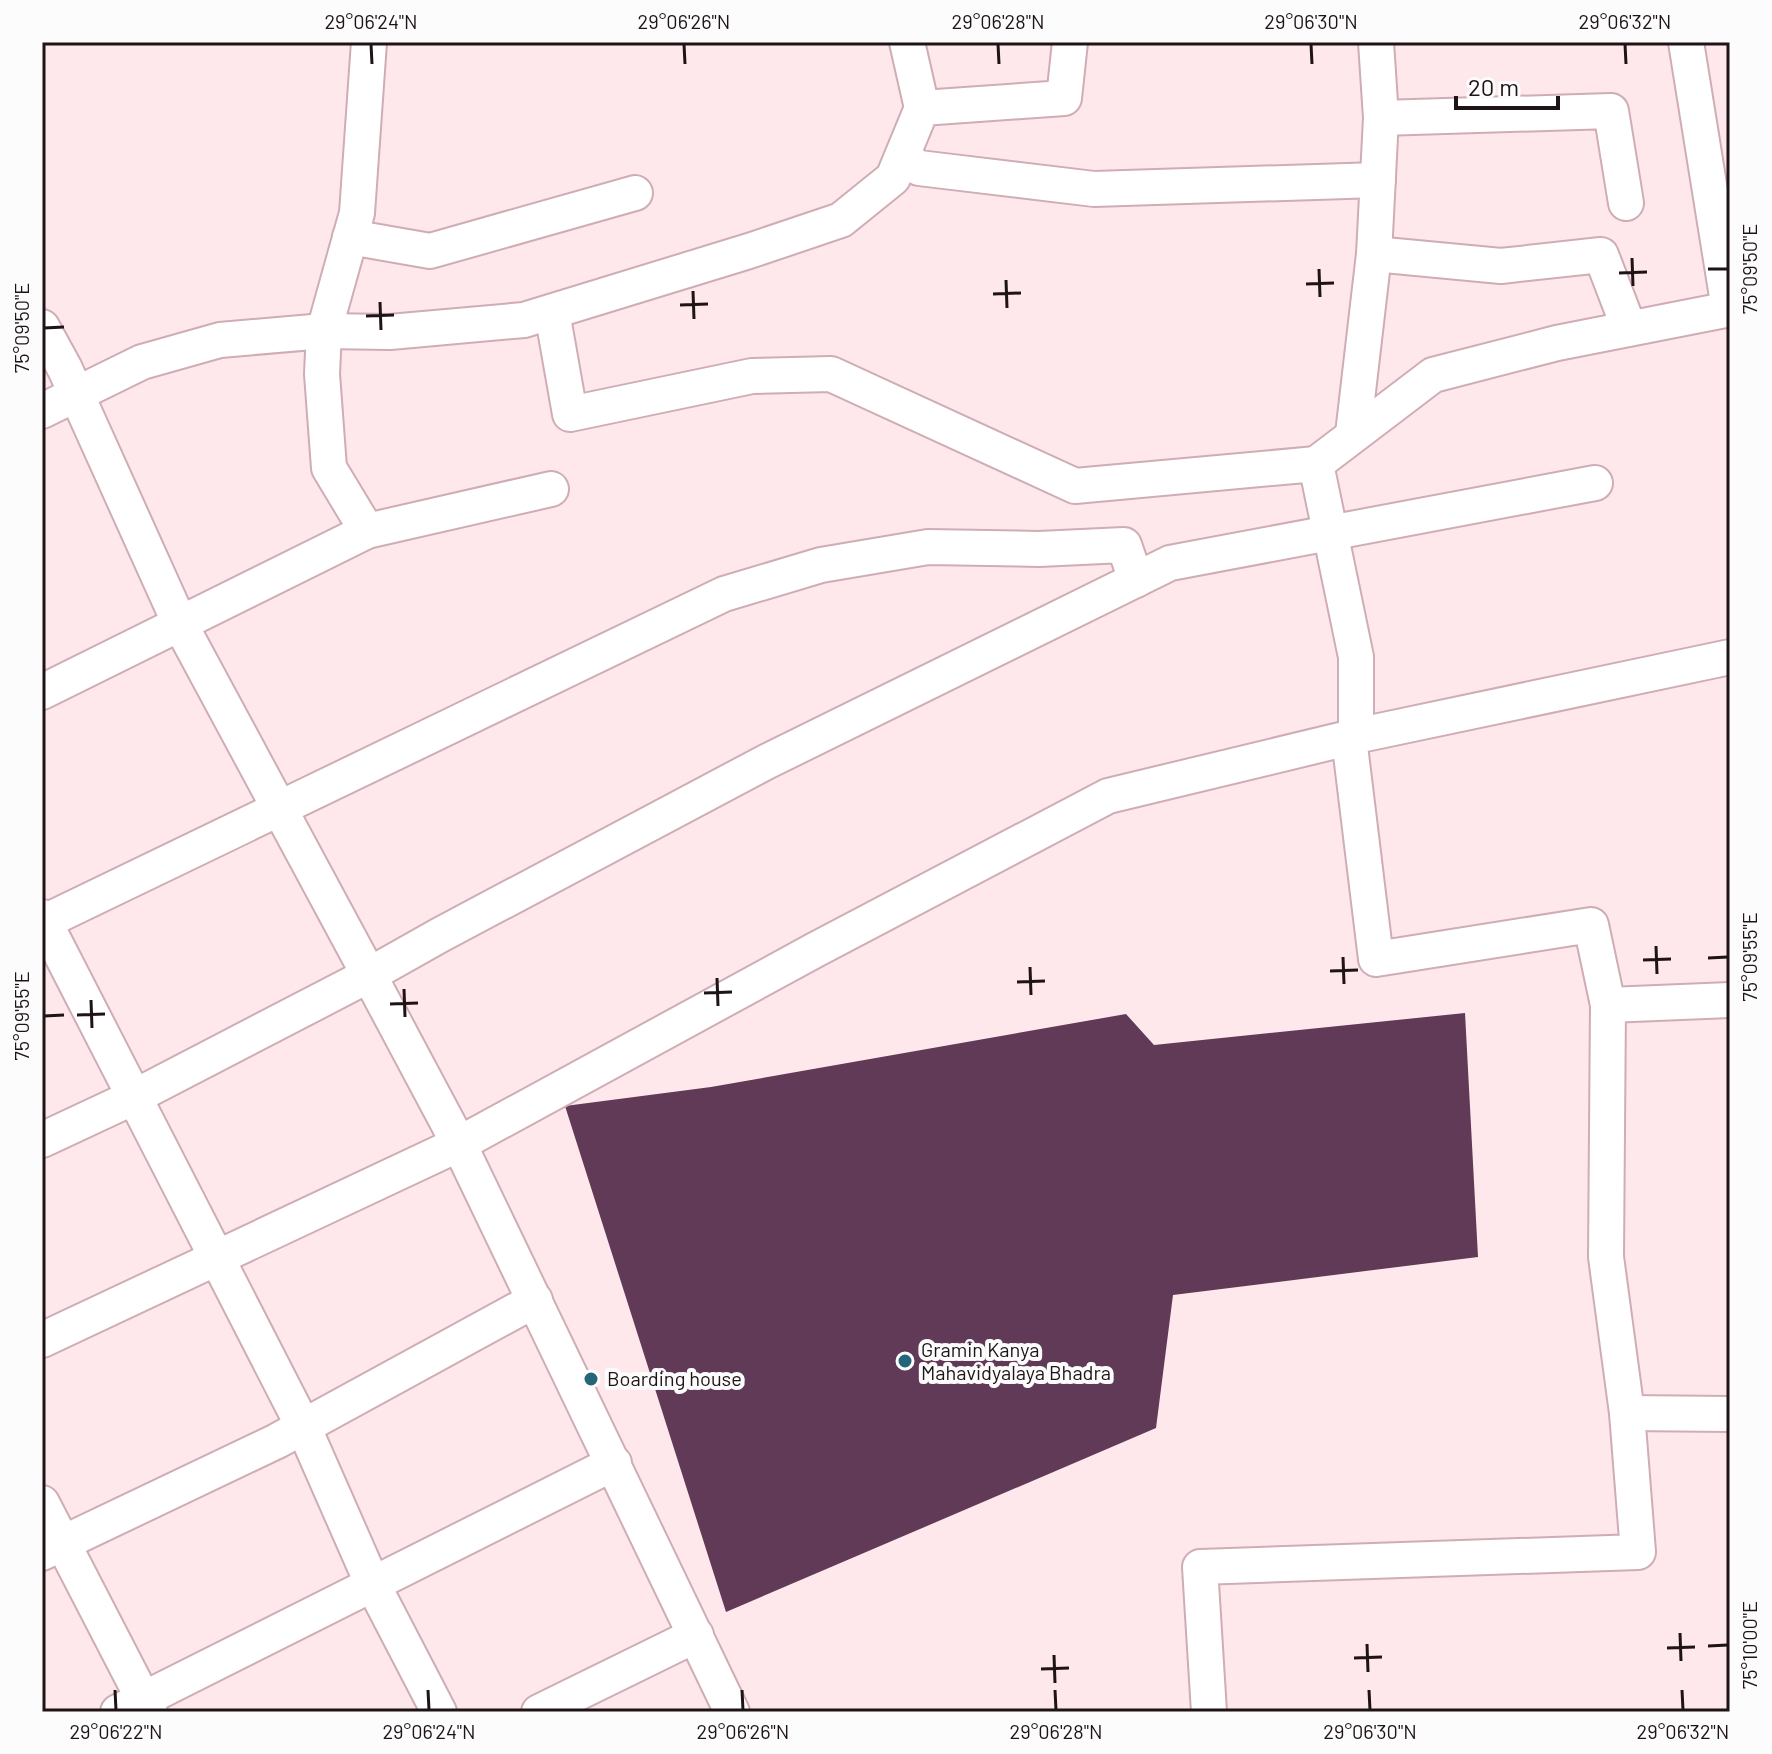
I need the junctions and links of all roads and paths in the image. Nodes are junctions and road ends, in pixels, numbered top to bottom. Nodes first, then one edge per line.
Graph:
1 (369, 42) edge
2 (907, 42) edge
3 (1070, 42) edge
4 (1376, 42) edge
5 (1686, 42) edge
6 (922, 108) junction
7 (1381, 118) junction
8 (902, 157) junction
9 (1378, 180) junction
10 (635, 193) dead end
11 (1626, 203) dead end
12 (350, 237) junction
13 (1374, 254) junction
14 (1729, 309) edge
15 (552, 312) junction
16 (42, 327) edge
17 (1629, 328) junction
18 (324, 331) junction
19 (77, 394) junction
20 (42, 411) edge
21 (1353, 434) junction
22 (1316, 464) junction
23 (1595, 483) dead end
24 (551, 489) dead end
25 (367, 531) junction
26 (1330, 534) junction
27 (1136, 580) junction
28 (180, 624) junction
29 (1730, 657) edge
30 (42, 692) edge
31 (1353, 737) junction
32 (279, 810) junction
33 (43, 921) edge
34 (369, 975) junction
35 (1730, 1000) edge
36 (1608, 1005) junction
37 (134, 1097) junction
38 (42, 1140) edge
39 (459, 1144) junction
40 (218, 1257) junction
41 (535, 1300) junction
42 (42, 1340) edge
43 (1627, 1413) junction
44 (1730, 1414) edge
45 (303, 1426) junction
46 (614, 1463) junction
47 (42, 1503) edge
48 (53, 1547) edge
49 (372, 1583) junction
50 (696, 1635) junction
51 (137, 1708) edge
52 (439, 1712) edge
53 (539, 1712) edge
54 (732, 1712) edge
55 (1209, 1712) edge

1 - 12 street
2 - 6 street
3 - 6 street
4 - 7 street
5 - 14 street
6 - 8 street
7 - 9 street
7 - 11 street
8 - 9 street
8 - 15 street
9 - 13 street
10 - 12 street
12 - 18 street
13 - 17 street
13 - 21 street
14 - 17 street
15 - 18 street
15 - 22 street
16 - 19 street
17 - 21 street
18 - 19 street
18 - 25 street
19 - 20 street
19 - 28 street
21 - 22 street
22 - 26 street
23 - 26 street
24 - 25 street
25 - 28 street
26 - 27 street
26 - 31 street
27 - 32 street
27 - 34 street
28 - 30 street
28 - 32 street
29 - 31 street
31 - 36 street
31 - 39 street
32 - 33 street
32 - 34 street
33 - 37 street
34 - 37 street
34 - 39 street
35 - 36 street
36 - 43 street
37 - 38 street
37 - 40 street
39 - 40 street
39 - 41 street
40 - 42 street
40 - 45 street
41 - 45 street
41 - 46 street
43 - 44 street
43 - 55 street
45 - 48 street
45 - 49 street
46 - 49 street
46 - 50 street
47 - 48 street
48 - 51 street
49 - 51 street
49 - 52 street
50 - 53 street
50 - 54 street

